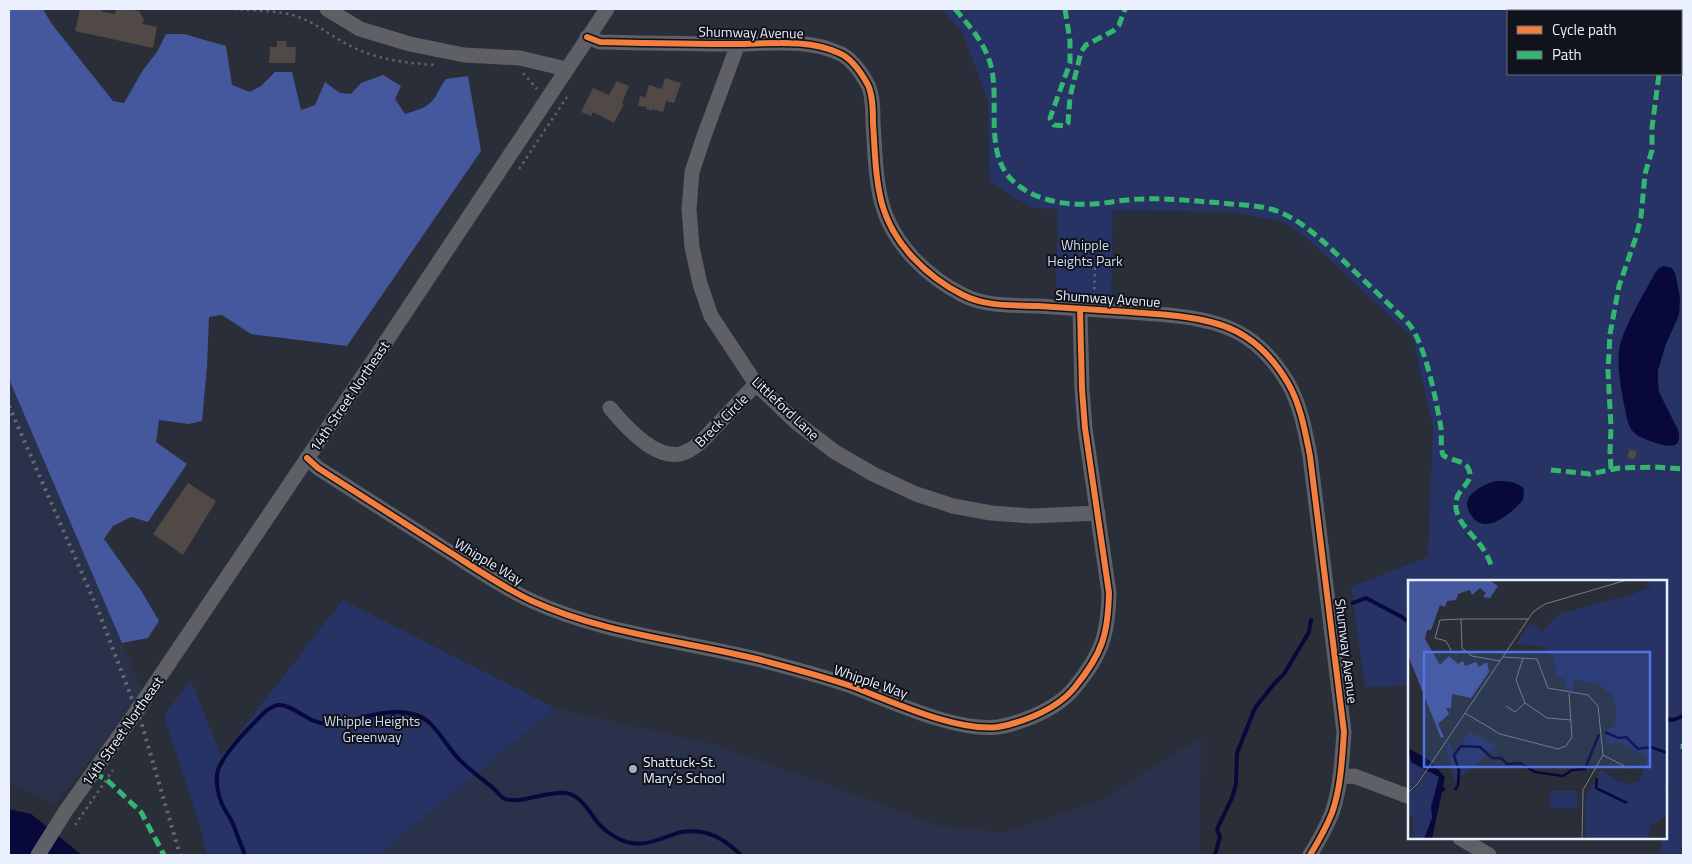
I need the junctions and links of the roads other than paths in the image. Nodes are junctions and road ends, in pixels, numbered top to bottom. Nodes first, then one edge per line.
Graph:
1 (327, 9) edge
2 (607, 9) edge
3 (587, 37) junction
4 (738, 44) junction
5 (566, 69) junction
6 (1080, 309) junction
7 (756, 384) junction
8 (610, 408) dead end
9 (308, 458) junction
10 (1098, 512) junction
11 (1340, 777) junction
12 (1408, 796) edge
13 (1462, 839) edge
14 (38, 855) edge
15 (1310, 855) edge
16 (1489, 855) edge

1 - 5 street
2 - 3 street, 14th Street Northeast
3 - 4 street, Shumway Avenue
3 - 5 street, 14th Street Northeast
4 - 6 street, Shumway Avenue
4 - 7 street, Littleford Lane
5 - 9 street, 14th Street Northeast
6 - 10 street, Whipple Way
6 - 11 street, Shumway Avenue
7 - 8 street, Breck Circle
7 - 10 street, Littleford Lane
9 - 10 street, Whipple Way
9 - 14 street, 14th Street Northeast
11 - 12 street
11 - 15 street, Shumway Avenue
13 - 16 street

